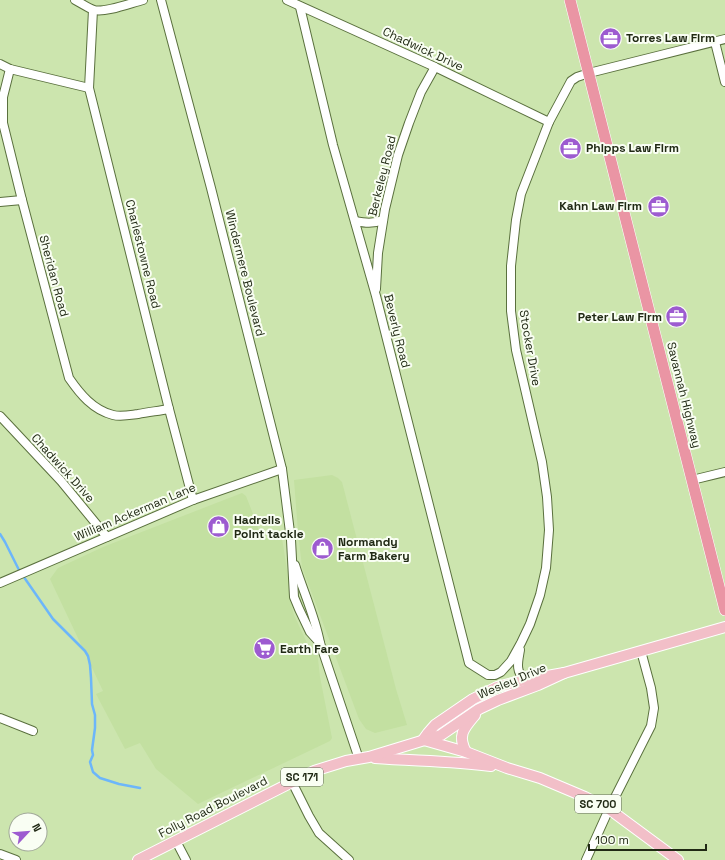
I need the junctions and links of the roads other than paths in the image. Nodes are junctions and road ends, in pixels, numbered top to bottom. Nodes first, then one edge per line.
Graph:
1 (75, 0) edge
2 (143, 0) edge
3 (161, 0) edge
4 (287, 0) edge
5 (570, 0) edge
6 (300, 7) junction
7 (93, 10) junction
8 (725, 39) edge
9 (715, 42) junction
10 (0, 64) edge
11 (435, 67) junction
12 (10, 68) junction
13 (589, 73) junction
14 (725, 82) edge
15 (89, 88) junction
16 (549, 122) junction
17 (22, 200) junction
18 (0, 202) edge
19 (383, 220) junction
20 (355, 222) junction
21 (376, 296) junction
22 (168, 409) junction
23 (0, 416) edge
24 (282, 469) junction
25 (725, 472) edge
26 (692, 480) junction
27 (193, 500) junction
28 (107, 537) junction
29 (292, 554) junction
30 (0, 583) edge
31 (725, 610) edge
32 (725, 627) edge
33 (320, 643) junction
34 (521, 643) junction
35 (641, 651) junction
36 (469, 663) joint
37 (564, 673) junction
38 (525, 680) junction
39 (479, 709) junction
40 (0, 718) edge
41 (33, 731) dead end
42 (423, 740) junction
43 (466, 752) junction
44 (369, 757) junction
45 (358, 759) junction
46 (507, 768) junction
47 (292, 782) junction
48 (609, 809) junction
49 (176, 841) junction
50 (0, 854) edge
51 (16, 860) edge
52 (138, 860) edge
53 (186, 860) edge
54 (349, 860) edge
55 (586, 860) edge
56 (678, 860) edge

1 - 7 street
2 - 7 street
3 - 24 street, Windermere Boulevard
4 - 6 street, Chadwick Drive
5 - 13 highway, Savannah Highway
6 - 11 street, Chadwick Drive
6 - 20 street, Beverly Road
7 - 15 street, Charlestowne Road
8 - 9 street, Stocker Drive
9 - 13 street, Stocker Drive
9 - 14 street
10 - 12 street
11 - 16 street, Chadwick Drive
11 - 19 street, Berkeley Road
12 - 15 street
12 - 17 street, Sheridan Road
13 - 16 street, Stocker Drive
13 - 26 highway, Savannah Highway
15 - 22 street, Charlestowne Road
16 - 34 street, Stocker Drive
17 - 18 street
17 - 22 street, Sheridan Road
19 - 20 street
19 - 21 street, Berkeley Road
20 - 21 street, Beverly Road
21 - 36 street, Beverly Road
22 - 27 street, Charlestowne Road
23 - 28 street, Chadwick Drive
24 - 27 street, William Ackerman Lane
24 - 29 street, Windermere Boulevard
25 - 26 street
26 - 31 highway, Savannah Highway
27 - 28 street, William Ackerman Lane
28 - 30 street, William Ackerman Lane
29 - 33 street, Windermere Boulevard
29 - 33 street, Windermere Boulevard
32 - 35 main road, Wesley Drive
33 - 45 street, Windermere Boulevard
34 - 36 street, Stocker Drive
34 - 38 street, Stocker Drive
35 - 37 main road, Wesley Drive
35 - 48 street
37 - 38 main road, Wesley Drive
37 - 39 main road, Wesley Drive
38 - 42 main road, Wesley Drive
39 - 42 main road, Wesley Drive
39 - 43 main road
40 - 41 street
42 - 43 main road, Folly Road Boulevard / SC 700
42 - 44 main road, Folly Road Boulevard / SC 171
43 - 46 main road, Folly Road Boulevard / SC 700
44 - 45 main road, Folly Road Boulevard / SC 171
44 - 46 main road, Folly Road Boulevard / SC 700
45 - 47 main road, Folly Road Boulevard / SC 171
46 - 48 main road, Folly Road Boulevard / SC 700
47 - 49 main road, Folly Road Boulevard / SC 171
47 - 54 street
48 - 55 street
48 - 56 main road, Folly Road Boulevard / SC 700
49 - 52 main road, Folly Road Boulevard / SC 171
49 - 53 street
50 - 51 street

